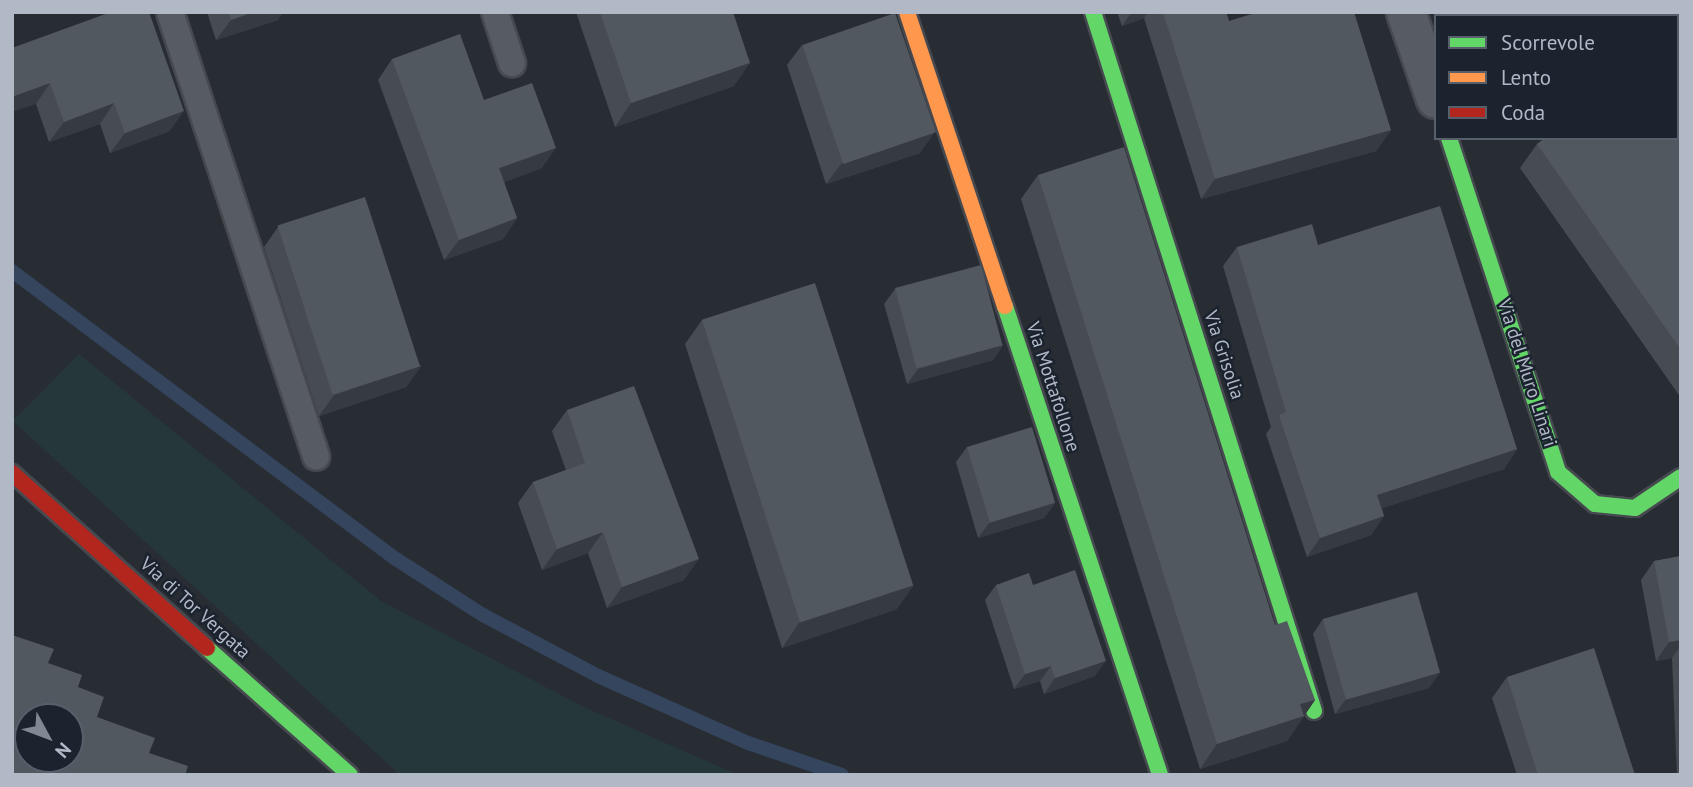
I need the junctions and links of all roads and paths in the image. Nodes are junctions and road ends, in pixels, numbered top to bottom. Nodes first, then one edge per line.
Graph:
1 (170, 12) edge
2 (495, 12) edge
3 (907, 12) edge
4 (1093, 12) edge
5 (1406, 12) edge
6 (512, 63) dead end
7 (1434, 93) edge
8 (1450, 140) edge
9 (316, 457) dead end
10 (12, 473) edge
11 (1681, 477) edge
12 (1314, 711) edge
13 (1160, 774) edge
14 (350, 775) edge

1 - 9 lane
2 - 6 lane
3 - 13 street, Via Mottafollone
4 - 12 street, Via Grisolia
5 - 7 street
8 - 11 street, Via del Muro Linari
10 - 14 street, Via di Tor Vergata

